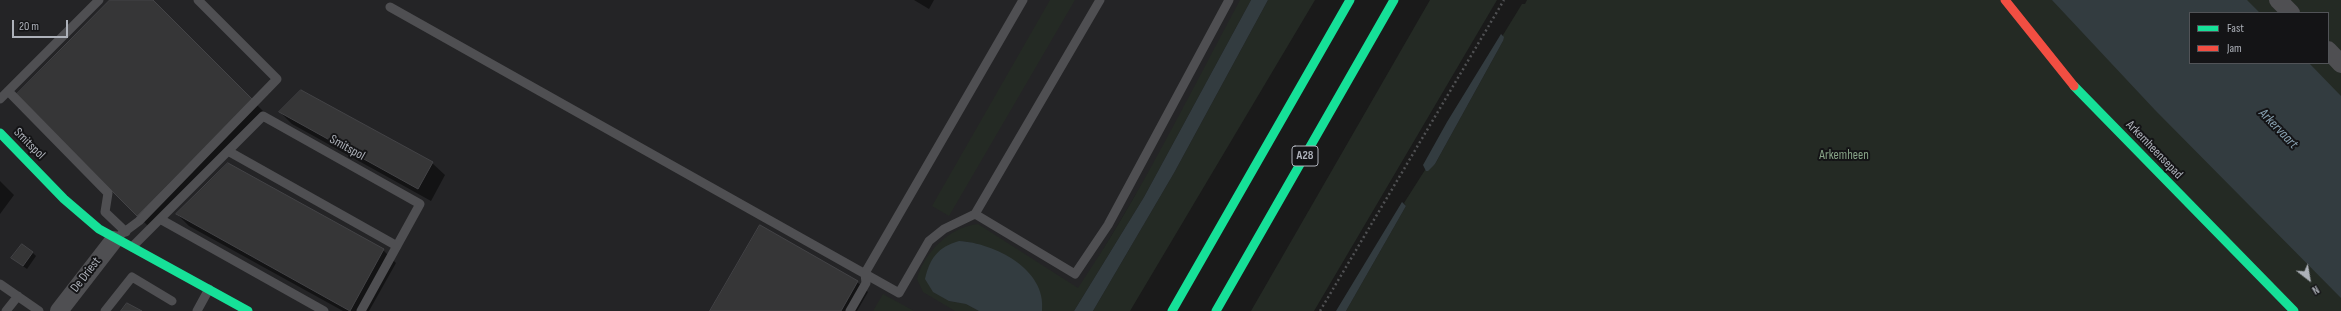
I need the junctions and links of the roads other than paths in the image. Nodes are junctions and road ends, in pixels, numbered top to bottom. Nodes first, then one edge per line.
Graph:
1 (99, 0) edge
2 (198, 0) edge
3 (1023, 0) edge
4 (1100, 0) edge
5 (1229, 0) edge
6 (1350, 0) edge
7 (1394, 0) edge
8 (2004, 0) edge
9 (2278, 0) edge
10 (390, 7) dead end
11 (2290, 12) edge
12 (2329, 51) edge
13 (2341, 64) edge
14 (8, 91) junction
15 (0, 99) edge
16 (0, 133) edge
17 (228, 151) junction
18 (1255, 166) junction
19 (975, 214) junction
20 (160, 219) junction
21 (120, 236) junction
22 (397, 246) junction
23 (132, 248) junction
24 (1183, 272) dead end
25 (865, 273) junction
26 (0, 284) edge
27 (209, 289) junction
28 (18, 296) junction
29 (172, 301) dead end
30 (6, 311) edge
31 (39, 311) edge
32 (58, 311) edge
33 (105, 311) edge
34 (197, 311) edge
35 (248, 311) edge
36 (324, 311) edge
37 (361, 311) edge
38 (850, 311) edge
39 (1172, 311) edge
40 (1216, 311) edge
41 (2294, 311) edge

1 - 14 lane
2 - 21 lane
3 - 25 lane
4 - 19 lane
5 - 19 lane
6 - 18 main road
7 - 40 main road, A28
8 - 41 main road, Arkemheensepad
9 - 11 street
10 - 25 lane
12 - 13 street
14 - 15 lane
14 - 21 lane
16 - 21 main road, Smitspol
17 - 20 lane, Smitspol
17 - 22 lane
17 - 22 lane, Smitspol
18 - 24 main road
18 - 39 main road
19 - 25 lane
20 - 23 lane, Smitspol
20 - 36 lane
21 - 23 main road, Smitspol
21 - 32 street, De Driest
22 - 37 lane, Smitspol
23 - 27 main road, Smitspol
25 - 38 lane
26 - 28 lane
27 - 34 lane
27 - 35 main road, Smitspol
28 - 30 lane
28 - 31 lane
29 - 33 lane

